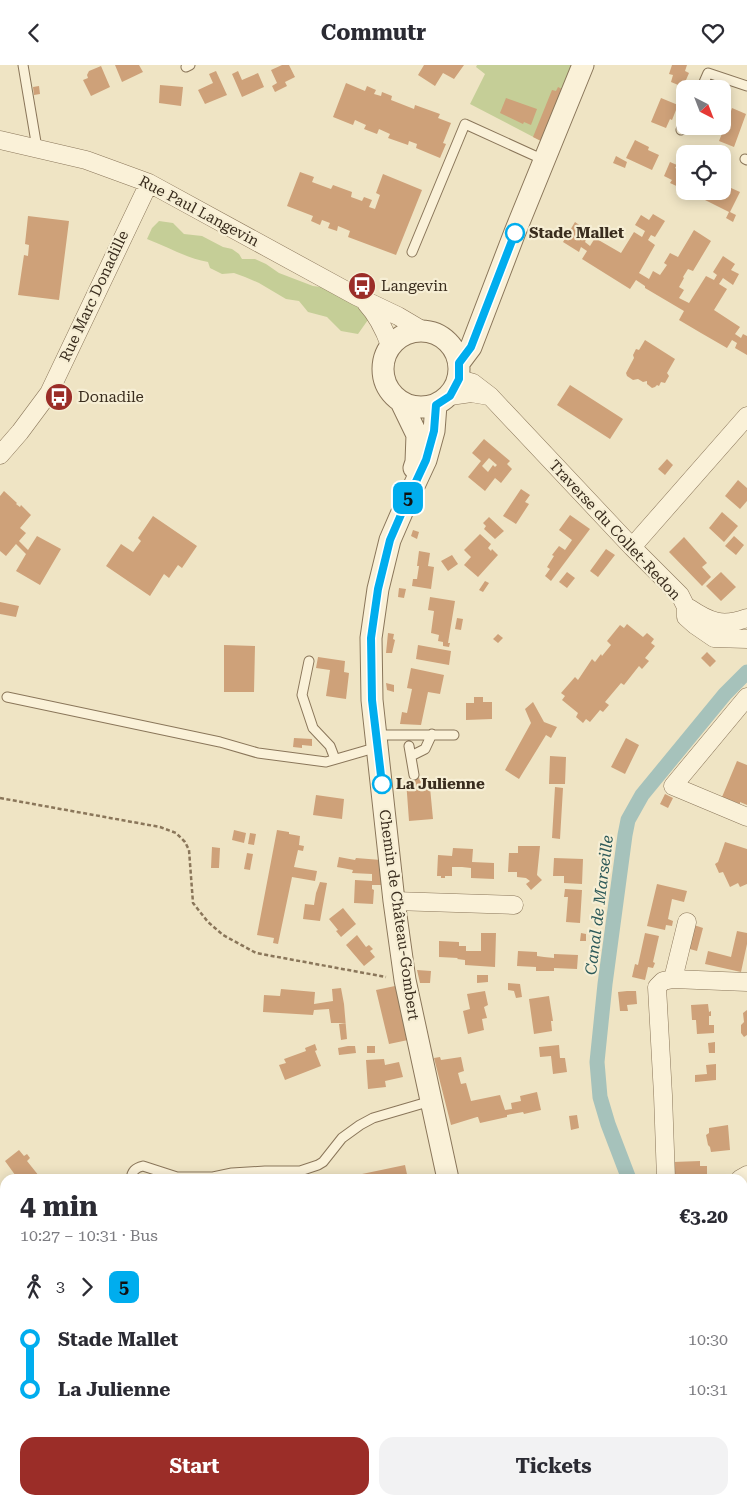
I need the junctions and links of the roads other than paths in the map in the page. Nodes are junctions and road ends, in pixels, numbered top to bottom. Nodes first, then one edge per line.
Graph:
1 (24, 65) edge
2 (583, 65) edge
3 (705, 80) edge
4 (729, 80) edge
5 (731, 81) edge
6 (747, 86) edge
7 (0, 139) edge
8 (37, 148) junction
9 (544, 160) junction
10 (148, 183) junction
11 (412, 252) dead end
12 (360, 297) junction
13 (483, 318) junction
14 (420, 329) junction
15 (443, 338) junction
16 (390, 345) junction
17 (451, 386) junction
18 (402, 404) junction
19 (747, 416) edge
20 (0, 455) edge
21 (406, 503) junction
22 (632, 547) junction
23 (686, 607) junction
24 (747, 618) edge
25 (747, 639) edge
26 (309, 661) dead end
27 (7, 697) dead end
28 (747, 697) edge
29 (432, 734) junction
30 (454, 735) dead end
31 (377, 741) junction
32 (409, 746) dead end
33 (411, 756) junction
34 (335, 759) junction
35 (414, 775) dead end
36 (747, 817) edge
37 (394, 901) junction
38 (514, 905) dead end
39 (687, 922) dead end
40 (673, 979) junction
41 (747, 982) edge
42 (431, 1101) junction
43 (133, 1174) edge
44 (168, 1174) edge
45 (227, 1174) edge
46 (291, 1174) edge
47 (302, 1174) edge
48 (447, 1174) edge
49 (666, 1174) edge

1 - 8 lane
2 - 9 street, Chemin de Château-Gombert
3 - 4 lane
5 - 6 lane
7 - 8 street, Rue Paul Langevin
8 - 10 street, Rue Paul Langevin
9 - 11 lane
9 - 13 street, Chemin de Château-Gombert
10 - 12 street, Rue Paul Langevin
10 - 20 street, Rue Marc Donadille
12 - 14 street, Rue Paul Langevin
12 - 16 street, Rue Paul Langevin
13 - 15 street
13 - 17 street, Chemin de Château-Gombert
14 - 15 street
14 - 16 street
15 - 17 street
16 - 18 street
17 - 18 street
17 - 21 street, Chemin de Château-Gombert
17 - 22 street, Traverse du Collet-Redon
18 - 21 street, Chemin de Château-Gombert
19 - 22 street
21 - 31 street, Chemin de Château-Gombert
22 - 23 street, Traverse du Collet-Redon
23 - 24 street
23 - 25 street, Traverse du Collet-Redon
26 - 34 lane
27 - 34 lane
28 - 36 street
29 - 30 lane
29 - 31 lane
29 - 33 lane
31 - 34 lane
31 - 37 street, Chemin de Château-Gombert
32 - 33 lane
33 - 35 lane
37 - 38 street
37 - 42 street, Chemin de Château-Gombert
39 - 40 street
40 - 41 street
40 - 49 street
42 - 47 lane
42 - 48 street, Chemin de Château-Gombert
43 - 44 lane
45 - 46 lane

